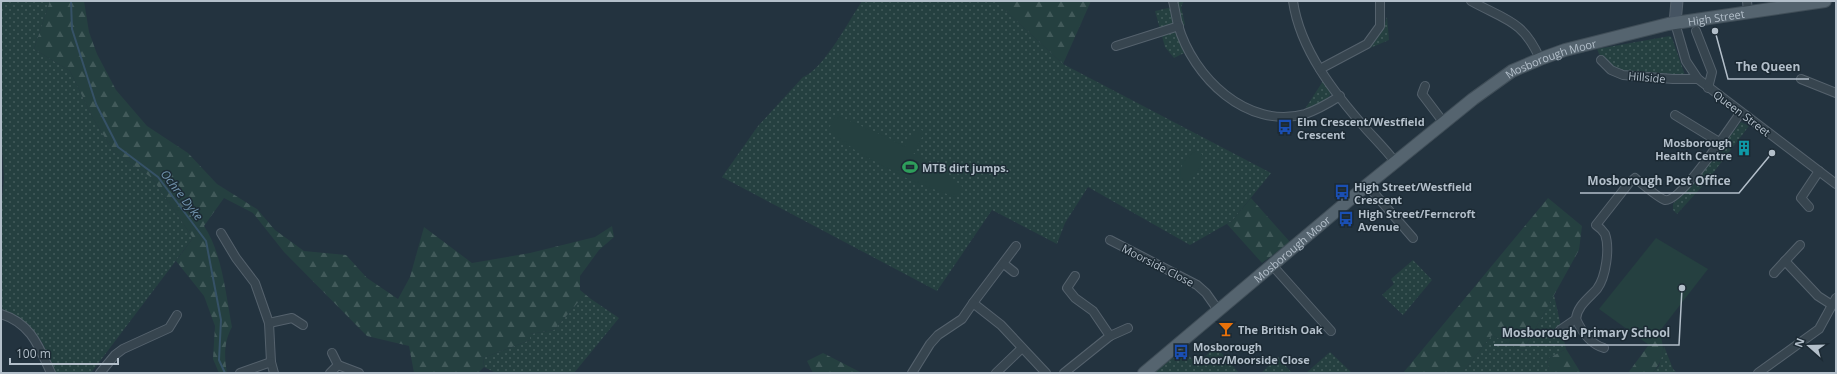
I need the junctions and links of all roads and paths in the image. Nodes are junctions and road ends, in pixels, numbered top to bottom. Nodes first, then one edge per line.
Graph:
1 (1173, 1) edge
2 (1293, 1) edge
3 (1380, 1) edge
4 (1471, 1) edge
5 (1678, 1) edge
6 (1825, 1) edge
7 (1747, 7) edge
8 (1675, 23) junction
9 (1178, 26) junction
10 (1696, 31) dead end
11 (1632, 34) joint
12 (1116, 46) dead end
13 (1540, 59) junction
14 (1601, 60) dead end
15 (1320, 69) junction
16 (1698, 79) junction
17 (1802, 79) dead end
18 (1425, 86) dead end
19 (1708, 88) junction
20 (1836, 93) edge
21 (1340, 96) junction
22 (1741, 112) junction
23 (1675, 115) dead end
24 (1444, 123) junction
25 (1718, 142) junction
26 (1396, 162) junction
27 (1820, 171) junction
28 (1836, 184) edge
29 (1367, 185) junction
30 (1810, 207) dead end
31 (221, 233) dead end
32 (1413, 238) dead end
33 (1110, 240) dead end
34 (1800, 244) dead end
35 (1016, 246) dead end
36 (1786, 261) junction
37 (1004, 264) junction
38 (1272, 265) junction
39 (1014, 272) dead end
40 (1774, 273) dead end
41 (1075, 276) dead end
42 (1834, 301) edge
43 (973, 303) junction
44 (1218, 310) junction
45 (1, 314) edge
46 (177, 315) dead end
47 (1576, 319) junction
48 (269, 323) junction
49 (303, 325) dead end
50 (1128, 328) dead end
51 (1560, 330) dead end
52 (1330, 331) dead end
53 (1110, 336) junction
54 (1022, 348) junction
55 (1604, 348) dead end
56 (332, 353) dead end
57 (271, 362) junction
58 (338, 365) junction
59 (51, 373) edge
60 (100, 373) edge
61 (240, 373) edge
62 (274, 373) edge
63 (330, 373) edge
64 (359, 373) edge
65 (912, 373) edge
66 (996, 373) edge
67 (1046, 373) edge
68 (1064, 373) edge
69 (1144, 373) edge
70 (1758, 373) edge

1 - 9 street
2 - 15 street
3 - 15 street
4 - 13 street
5 - 8 main road
6 - 7 main road, High Street
7 - 8 main road, High Street
8 - 11 main road, High Street
8 - 16 street, Queen Street
9 - 12 street
9 - 21 street
10 - 19 street
11 - 13 main road, Mosborough Moor
13 - 24 main road, Mosborough Moor
14 - 16 street, Hillside
15 - 21 street
16 - 19 street, Queen Street
17 - 20 street
18 - 24 street
19 - 22 street, Queen Street
21 - 26 street
22 - 25 street
22 - 27 street, Queen Street
23 - 25 street
24 - 26 main road, Mosborough Moor
25 - 47 street
26 - 29 main road, Mosborough Moor
27 - 28 street, Queen Street
27 - 30 street
29 - 32 street
29 - 38 main road, Mosborough Moor
31 - 48 street
33 - 44 street, Moorside Close
34 - 36 street
35 - 37 street
36 - 40 street
36 - 42 street
37 - 39 street
37 - 43 street
38 - 44 main road, Mosborough Moor
38 - 52 street
41 - 53 street
42 - 70 street
43 - 54 street
43 - 65 street
44 - 69 main road, Mosborough Moor
45 - 59 street
46 - 60 street
47 - 51 street
47 - 55 street
48 - 49 street
48 - 57 street
50 - 53 street
53 - 68 street
54 - 66 street
54 - 67 street
56 - 58 street
57 - 61 street
57 - 62 street
58 - 63 street
58 - 64 street

